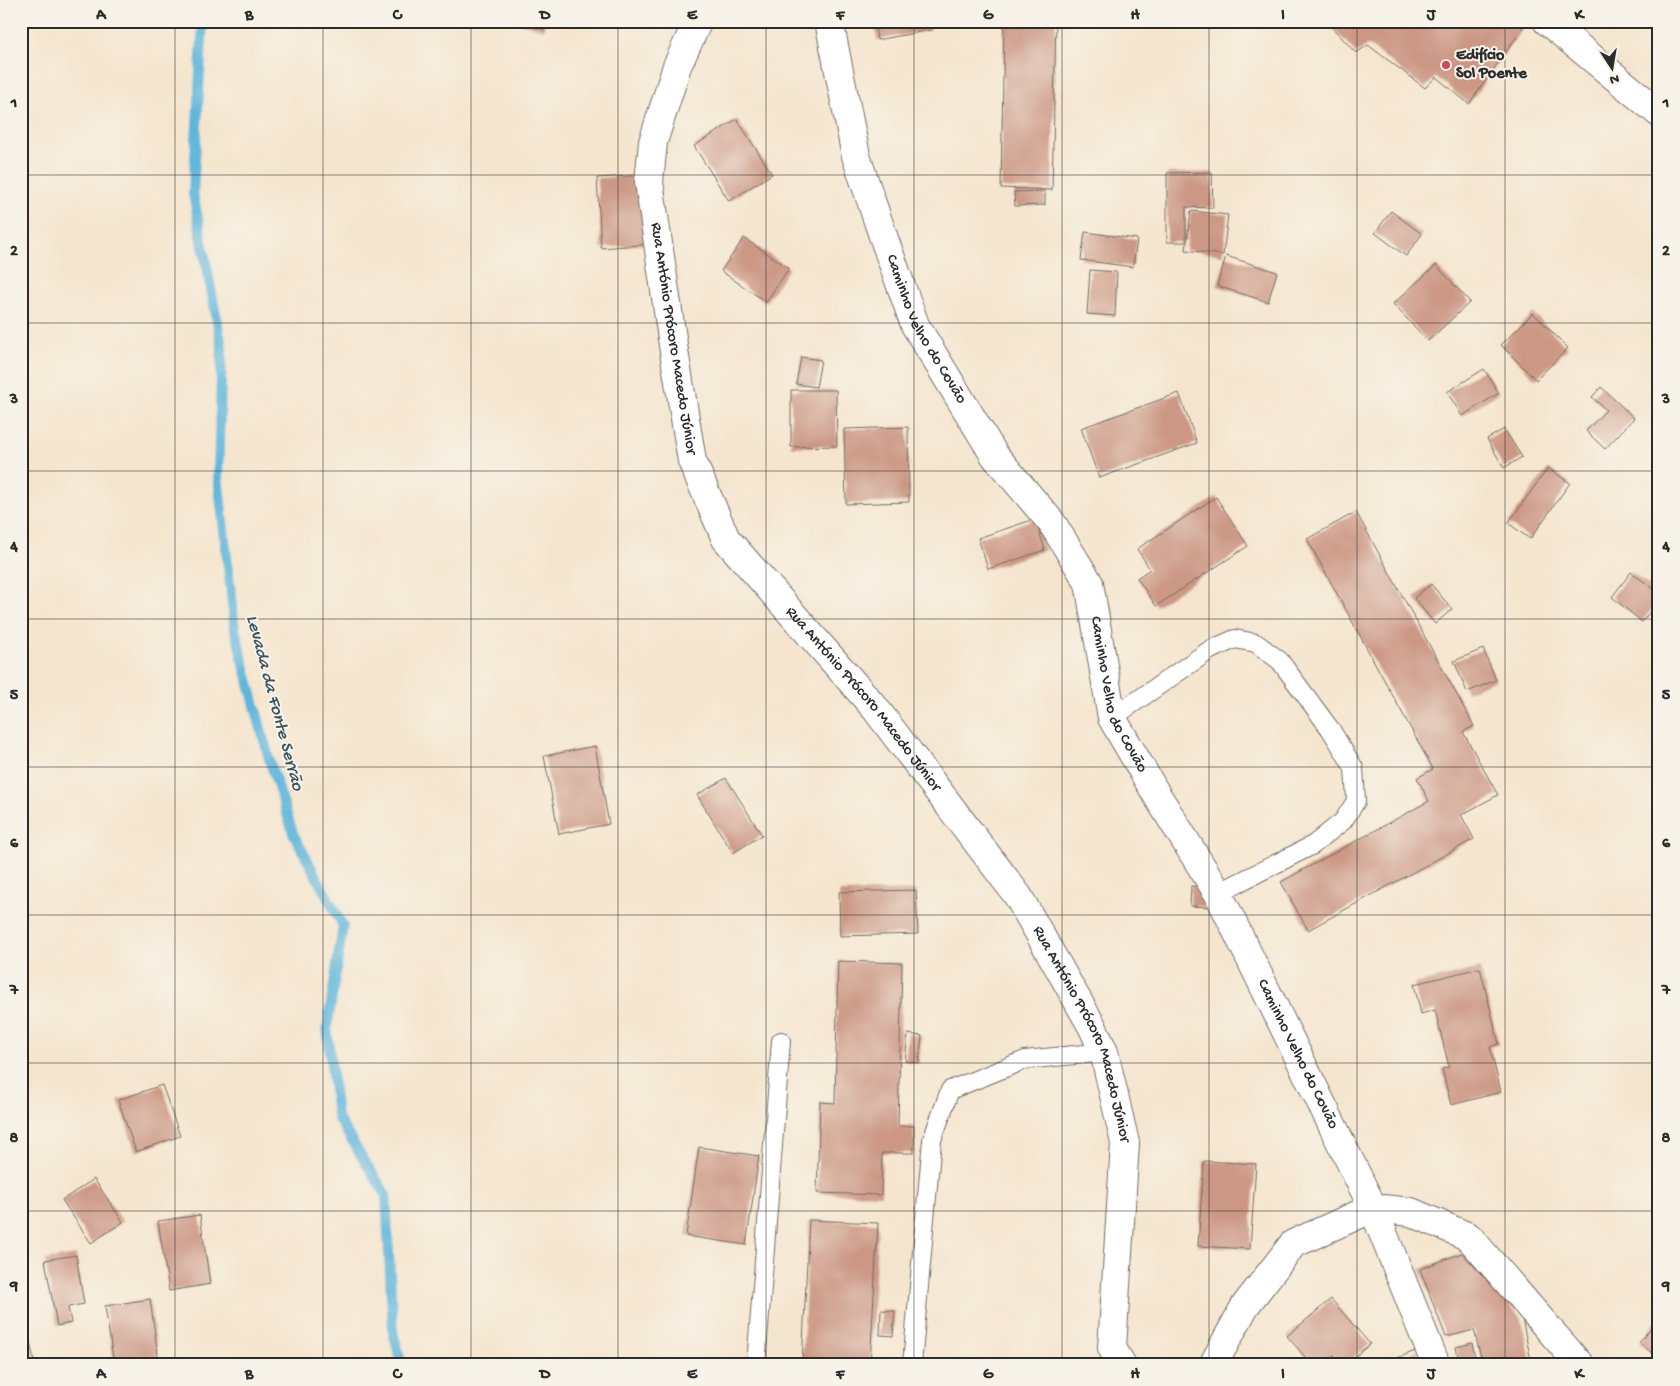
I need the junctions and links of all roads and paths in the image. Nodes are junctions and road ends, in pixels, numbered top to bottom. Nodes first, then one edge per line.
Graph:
1 (698, 21) edge
2 (829, 21) edge
3 (1547, 21) edge
4 (1659, 113) edge
5 (1112, 718) junction
6 (1218, 893) junction
7 (781, 1040) dead end
8 (1104, 1052) junction
9 (1373, 1208) junction
10 (756, 1365) edge
11 (912, 1365) edge
12 (1122, 1365) edge
13 (1213, 1365) edge
14 (1436, 1365) edge
15 (1580, 1365) edge

1 - 8 street, Rua António Prócoro Macedo Júnior
2 - 5 street, Caminho Velho do Covão
3 - 4 street
5 - 6 street, Caminho Velho do Covão
5 - 6 lane
6 - 9 street, Caminho Velho do Covão
7 - 10 lane
8 - 11 lane
8 - 12 street, Rua António Prócoro Macedo Júnior
9 - 13 street
9 - 14 street, Caminho Velho do Covão
9 - 15 street

